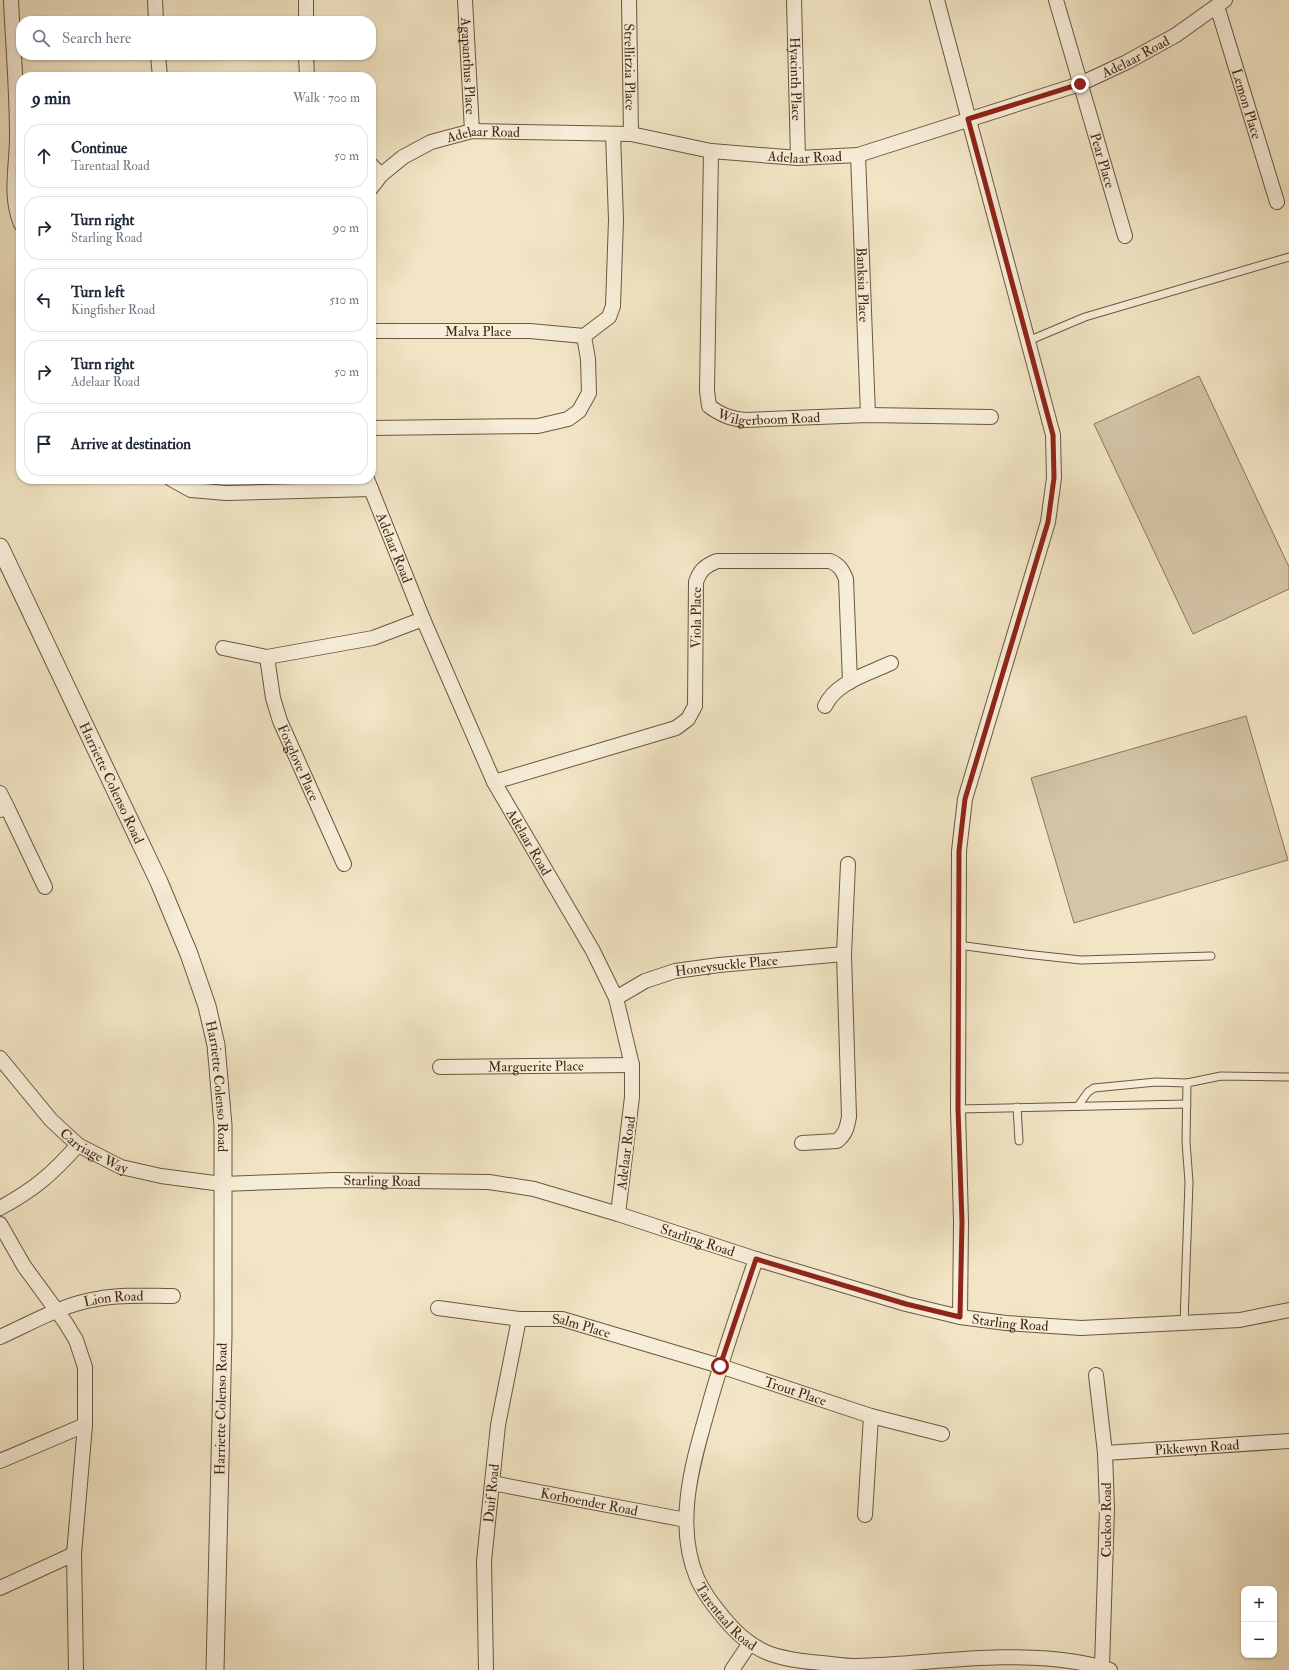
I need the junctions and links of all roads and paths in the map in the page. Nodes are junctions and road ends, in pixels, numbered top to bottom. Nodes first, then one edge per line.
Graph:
1 (11, 0) edge
2 (155, 0) edge
3 (306, 0) edge
4 (465, 0) edge
5 (629, 0) edge
6 (794, 0) edge
7 (937, 0) edge
8 (1056, 0) edge
9 (1221, 3) edge
10 (156, 16) edge
11 (306, 16) edge
12 (158, 60) edge
13 (306, 60) edge
14 (160, 72) edge
15 (306, 72) edge
16 (1080, 84) junction
17 (16, 86) edge
18 (968, 119) junction
19 (472, 131) junction
20 (613, 134) junction
21 (631, 134) junction
22 (711, 151) junction
23 (858, 154) junction
24 (798, 158) junction
25 (16, 169) edge
26 (376, 170) edge
27 (1277, 202) dead end
28 (16, 211) edge
29 (1125, 236) dead end
30 (1289, 257) edge
31 (376, 331) edge
32 (584, 336) junction
33 (1028, 341) junction
34 (868, 415) junction
35 (991, 417) dead end
36 (376, 428) edge
37 (180, 484) edge
38 (369, 484) edge
39 (0, 547) edge
40 (423, 619) junction
41 (223, 648) dead end
42 (267, 657) junction
43 (892, 664) dead end
44 (850, 682) junction
45 (825, 706) dead end
46 (494, 782) junction
47 (0, 793) edge
48 (3, 808) edge
49 (344, 864) dead end
50 (848, 864) dead end
51 (46, 887) dead end
52 (958, 945) junction
53 (844, 954) junction
54 (1211, 956) dead end
55 (616, 998) junction
56 (0, 1058) edge
57 (632, 1065) junction
58 (440, 1067) dead end
59 (1289, 1077) edge
60 (1187, 1084) junction
61 (1187, 1104) junction
62 (1078, 1106) junction
63 (1018, 1107) junction
64 (958, 1109) junction
65 (1019, 1141) dead end
66 (802, 1143) dead end
67 (78, 1145) junction
68 (222, 1184) junction
69 (0, 1208) edge
70 (618, 1214) junction
71 (0, 1224) edge
72 (756, 1259) junction
73 (173, 1296) dead end
74 (438, 1308) dead end
75 (1289, 1310) edge
76 (56, 1311) junction
77 (960, 1317) junction
78 (520, 1319) junction
79 (1184, 1323) junction
80 (0, 1337) edge
81 (720, 1366) junction
82 (1096, 1375) dead end
83 (871, 1416) junction
84 (85, 1425) junction
85 (942, 1434) dead end
86 (1289, 1442) edge
87 (1106, 1452) junction
88 (0, 1462) edge
89 (492, 1483) junction
90 (865, 1515) dead end
91 (686, 1520) junction
92 (74, 1554) junction
93 (0, 1588) edge
94 (750, 1643) junction
95 (1106, 1668) edge
96 (76, 1670) edge
97 (215, 1670) edge
98 (486, 1670) edge
99 (732, 1670) edge

1 - 17 street
2 - 10 street
3 - 11 street
4 - 19 street, Agapanthus Place
5 - 21 street, Strellitzia Place
6 - 24 street, Hyacinth Place
7 - 18 street
8 - 16 street, Pear Place
9 - 16 street, Adelaar Road
9 - 27 street, Lemon Place
12 - 14 street
13 - 15 street
16 - 18 street, Adelaar Road
16 - 29 street, Pear Place
18 - 23 street, Adelaar Road
18 - 33 street
19 - 20 street, Adelaar Road
19 - 26 street, Adelaar Road
20 - 21 street, Adelaar Road
20 - 32 street
21 - 22 street, Adelaar Road
22 - 24 street, Adelaar Road
22 - 34 street, Wilgerboom Road
23 - 24 street, Adelaar Road
23 - 34 street, Banksia Place
25 - 28 street
30 - 33 lane
31 - 32 street, Malva Place
32 - 36 street
33 - 52 street
34 - 35 street, Wilgerboom Road
37 - 38 street
38 - 40 street, Adelaar Road
39 - 68 street, Harriette Colenso Road
40 - 42 street
40 - 46 street, Adelaar Road
41 - 42 street
42 - 49 street, Foxglove Place
43 - 44 street
44 - 45 street
44 - 46 street, Viola Place
46 - 55 street, Adelaar Road
47 - 48 street
48 - 51 street
50 - 53 street
52 - 54 lane
52 - 64 street
53 - 55 street, Honeysuckle Place
53 - 66 street
55 - 57 street, Adelaar Road
56 - 67 street, Carriage Way
57 - 58 street, Marguerite Place
57 - 70 street, Adelaar Road
59 - 60 lane
60 - 61 lane
60 - 62 lane
61 - 62 lane
61 - 79 lane
62 - 63 lane
63 - 64 lane
63 - 65 lane
64 - 77 street
67 - 68 street, Carriage Way
67 - 69 street
68 - 70 street, Starling Road
68 - 97 street, Harriette Colenso Road
70 - 72 street, Starling Road
71 - 76 street
72 - 77 street, Starling Road
72 - 81 street, Tarentaal Road
73 - 76 street, Lion Road
74 - 78 street, Salm Place
75 - 79 street, Starling Road
76 - 80 street, Lion Road
76 - 84 street
77 - 79 street, Starling Road
78 - 81 street, Salm Place
78 - 89 street, Duif Road
81 - 83 street, Trout Place
81 - 91 street, Tarentaal Road
82 - 87 street, Cuckoo Road
83 - 85 street, Trout Place
83 - 90 street
84 - 88 street
84 - 92 street
86 - 87 street, Pikkewyn Road
87 - 95 street, Cuckoo Road
89 - 91 street, Korhoender Road
89 - 98 street, Duif Road
91 - 94 street, Tarentaal Road
92 - 93 street
92 - 96 street
94 - 95 street, Tarentaal Road
94 - 99 street

